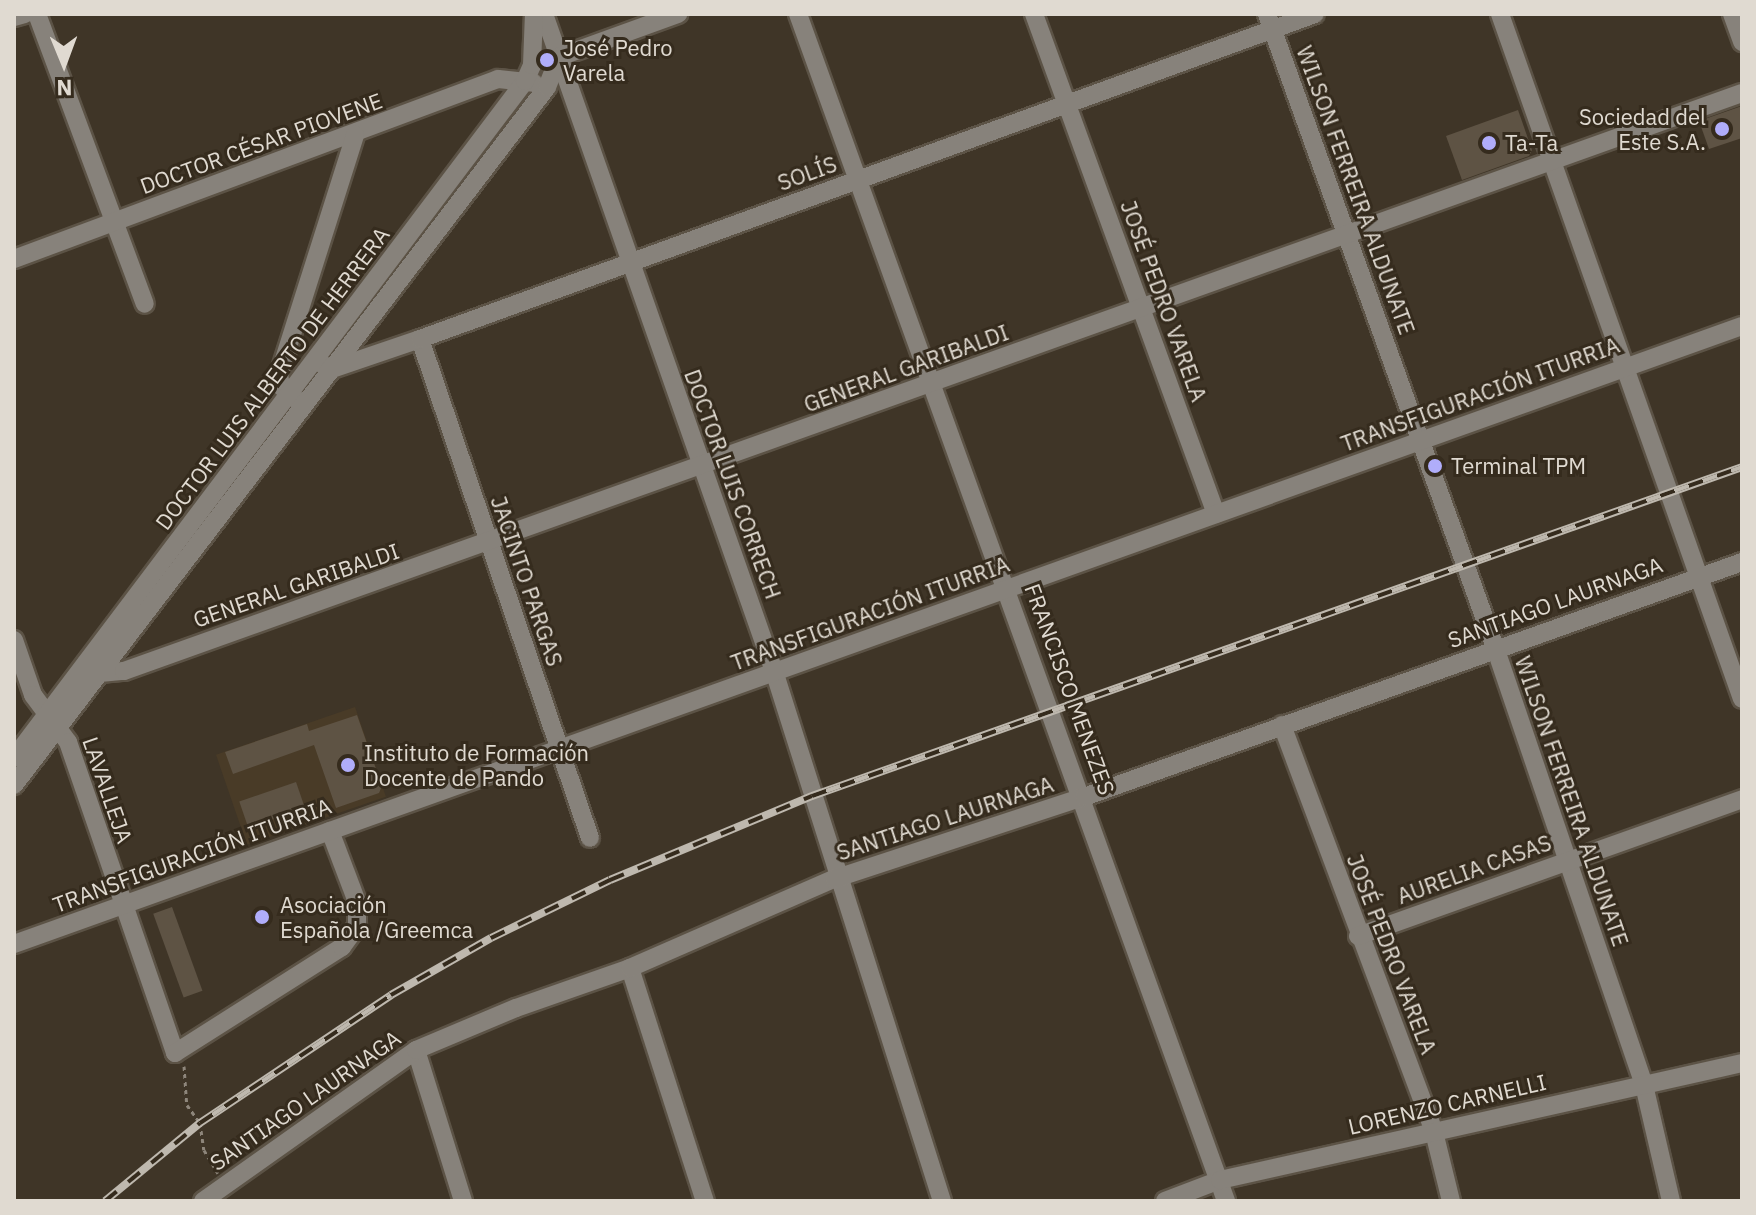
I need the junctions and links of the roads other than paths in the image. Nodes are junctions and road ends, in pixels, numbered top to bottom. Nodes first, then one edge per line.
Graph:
1 (25, 14) edge
2 (37, 14) edge
3 (534, 14) edge
4 (544, 14) edge
5 (678, 14) edge
6 (798, 14) edge
7 (1034, 14) edge
8 (1315, 14) edge
9 (1500, 14) edge
10 (1732, 14) edge
11 (14, 17) edge
12 (1270, 22) edge
13 (1742, 42) edge
14 (535, 45) junction
15 (559, 57) junction
16 (525, 81) junction
17 (547, 87) junction
18 (1742, 93) edge
19 (1066, 105) junction
20 (355, 135) junction
21 (1552, 163) junction
22 (858, 179) junction
23 (118, 222) junction
24 (1348, 236) junction
25 (14, 259) edge
26 (629, 263) junction
27 (145, 304) dead end
28 (1142, 308) junction
29 (1742, 326) edge
30 (420, 339) junction
31 (324, 365) junction
32 (1624, 368) junction
33 (934, 383) junction
34 (296, 400) junction
35 (1420, 441) junction
36 (702, 468) junction
37 (1216, 514) junction
38 (489, 543) junction
39 (1742, 562) edge
40 (1696, 576) junction
41 (1009, 588) junction
42 (14, 640) edge
43 (1496, 650) junction
44 (93, 668) junction
45 (775, 674) junction
46 (1742, 699) edge
47 (53, 721) junction
48 (1282, 725) junction
49 (559, 751) junction
50 (14, 758) edge
51 (14, 785) edge
52 (1084, 797) junction
53 (1742, 799) edge
54 (330, 831) junction
55 (590, 838) dead end
56 (1565, 861) junction
57 (841, 877) junction
58 (122, 905) junction
59 (1358, 936) junction
60 (14, 944) edge
61 (630, 968) junction
62 (416, 1050) junction
63 (1742, 1063) edge
64 (1644, 1085) junction
65 (1434, 1132) junction
66 (1220, 1180) junction
67 (225, 1193) edge
68 (203, 1201) edge
69 (463, 1201) edge
70 (705, 1201) edge
71 (942, 1201) edge
72 (1165, 1201) edge
73 (1226, 1201) edge
74 (1451, 1201) edge
75 (1671, 1201) edge

1 - 11 street
2 - 23 street
3 - 14 street, DOCTOR LUIS ALBERTO DE HERRERA
4 - 15 street, DOCTOR LUIS CORRECH
5 - 15 street
6 - 22 street, FRANCISCO MENEZES
7 - 19 street, JOSÉ PEDRO VARELA
8 - 12 street, SOLÍS
9 - 21 street
10 - 13 street
12 - 19 street, SOLÍS
12 - 24 street, WILSON FERREIRA ALDUNATE
14 - 15 street
14 - 16 street, DOCTOR LUIS ALBERTO DE HERRERA
15 - 17 street, DOCTOR LUIS ALBERTO DE HERRERA
15 - 26 street, DOCTOR LUIS CORRECH
16 - 17 street, DOCTOR CÉSAR PIOVENE
16 - 20 street, DOCTOR CÉSAR PIOVENE
16 - 31 street, DOCTOR LUIS ALBERTO DE HERRERA
17 - 31 street, DOCTOR LUIS ALBERTO DE HERRERA
18 - 21 street, GENERAL GARIBALDI
19 - 22 street, SOLÍS
19 - 28 street, JOSÉ PEDRO VARELA
20 - 23 street, DOCTOR CÉSAR PIOVENE
20 - 34 street
21 - 24 street, GENERAL GARIBALDI
21 - 32 street
22 - 26 street, SOLÍS
22 - 33 street, FRANCISCO MENEZES
23 - 25 street, DOCTOR CÉSAR PIOVENE
23 - 27 street
24 - 28 street, GENERAL GARIBALDI
24 - 35 street, WILSON FERREIRA ALDUNATE
26 - 30 street, SOLÍS
26 - 36 street, DOCTOR LUIS CORRECH
28 - 33 street, GENERAL GARIBALDI
28 - 37 street, JOSÉ PEDRO VARELA
29 - 32 street, TRANSFIGURACIÓN ITURRIA
30 - 31 street, SOLÍS
30 - 38 street, JACINTO PARGAS
31 - 34 street, DOCTOR LUIS ALBERTO DE HERRERA
32 - 35 street, TRANSFIGURACIÓN ITURRIA
32 - 40 street
33 - 36 street, GENERAL GARIBALDI
33 - 41 street, FRANCISCO MENEZES
34 - 44 street, DOCTOR LUIS ALBERTO DE HERRERA
35 - 37 street, TRANSFIGURACIÓN ITURRIA
35 - 43 street, WILSON FERREIRA ALDUNATE
36 - 38 street, GENERAL GARIBALDI
36 - 45 street, DOCTOR LUIS CORRECH
37 - 41 street, TRANSFIGURACIÓN ITURRIA
38 - 44 street, GENERAL GARIBALDI
38 - 49 street, JACINTO PARGAS
39 - 40 street, SANTIAGO LAURNAGA
40 - 43 street, SANTIAGO LAURNAGA
40 - 46 street
41 - 45 street, TRANSFIGURACIÓN ITURRIA
41 - 52 street, FRANCISCO MENEZES
42 - 47 street, LAVALLEJA
43 - 48 street, SANTIAGO LAURNAGA
43 - 56 street, WILSON FERREIRA ALDUNATE
44 - 47 street, DOCTOR LUIS ALBERTO DE HERRERA
45 - 49 street, TRANSFIGURACIÓN ITURRIA
45 - 57 street, DOCTOR LUIS CORRECH
47 - 50 street, DOCTOR LUIS ALBERTO DE HERRERA
47 - 51 street, DOCTOR LUIS ALBERTO DE HERRERA
47 - 58 street, LAVALLEJA
48 - 52 street, SANTIAGO LAURNAGA
48 - 59 street, JOSÉ PEDRO VARELA
49 - 54 street, TRANSFIGURACIÓN ITURRIA
49 - 55 street, JACINTO PARGAS
52 - 57 street, SANTIAGO LAURNAGA
52 - 66 street, FRANCISCO MENEZES
53 - 56 street, AURELIA CASAS
54 - 58 street, TRANSFIGURACIÓN ITURRIA
54 - 58 street, LAVALLEJA
56 - 59 street, AURELIA CASAS
56 - 64 street, WILSON FERREIRA ALDUNATE
57 - 61 street, SANTIAGO LAURNAGA
57 - 71 street, DOCTOR LUIS CORRECH
58 - 60 street, TRANSFIGURACIÓN ITURRIA
59 - 65 street, JOSÉ PEDRO VARELA
61 - 62 street, SANTIAGO LAURNAGA
61 - 70 street
62 - 67 street, SANTIAGO LAURNAGA
62 - 69 street
63 - 64 street, LORENZO CARNELLI
64 - 65 street, LORENZO CARNELLI
64 - 75 street, WILSON FERREIRA ALDUNATE
65 - 66 street, LORENZO CARNELLI
65 - 74 street, JOSÉ PEDRO VARELA
66 - 72 street, LORENZO CARNELLI
66 - 73 street, FRANCISCO MENEZES
67 - 68 street, SANTIAGO LAURNAGA

